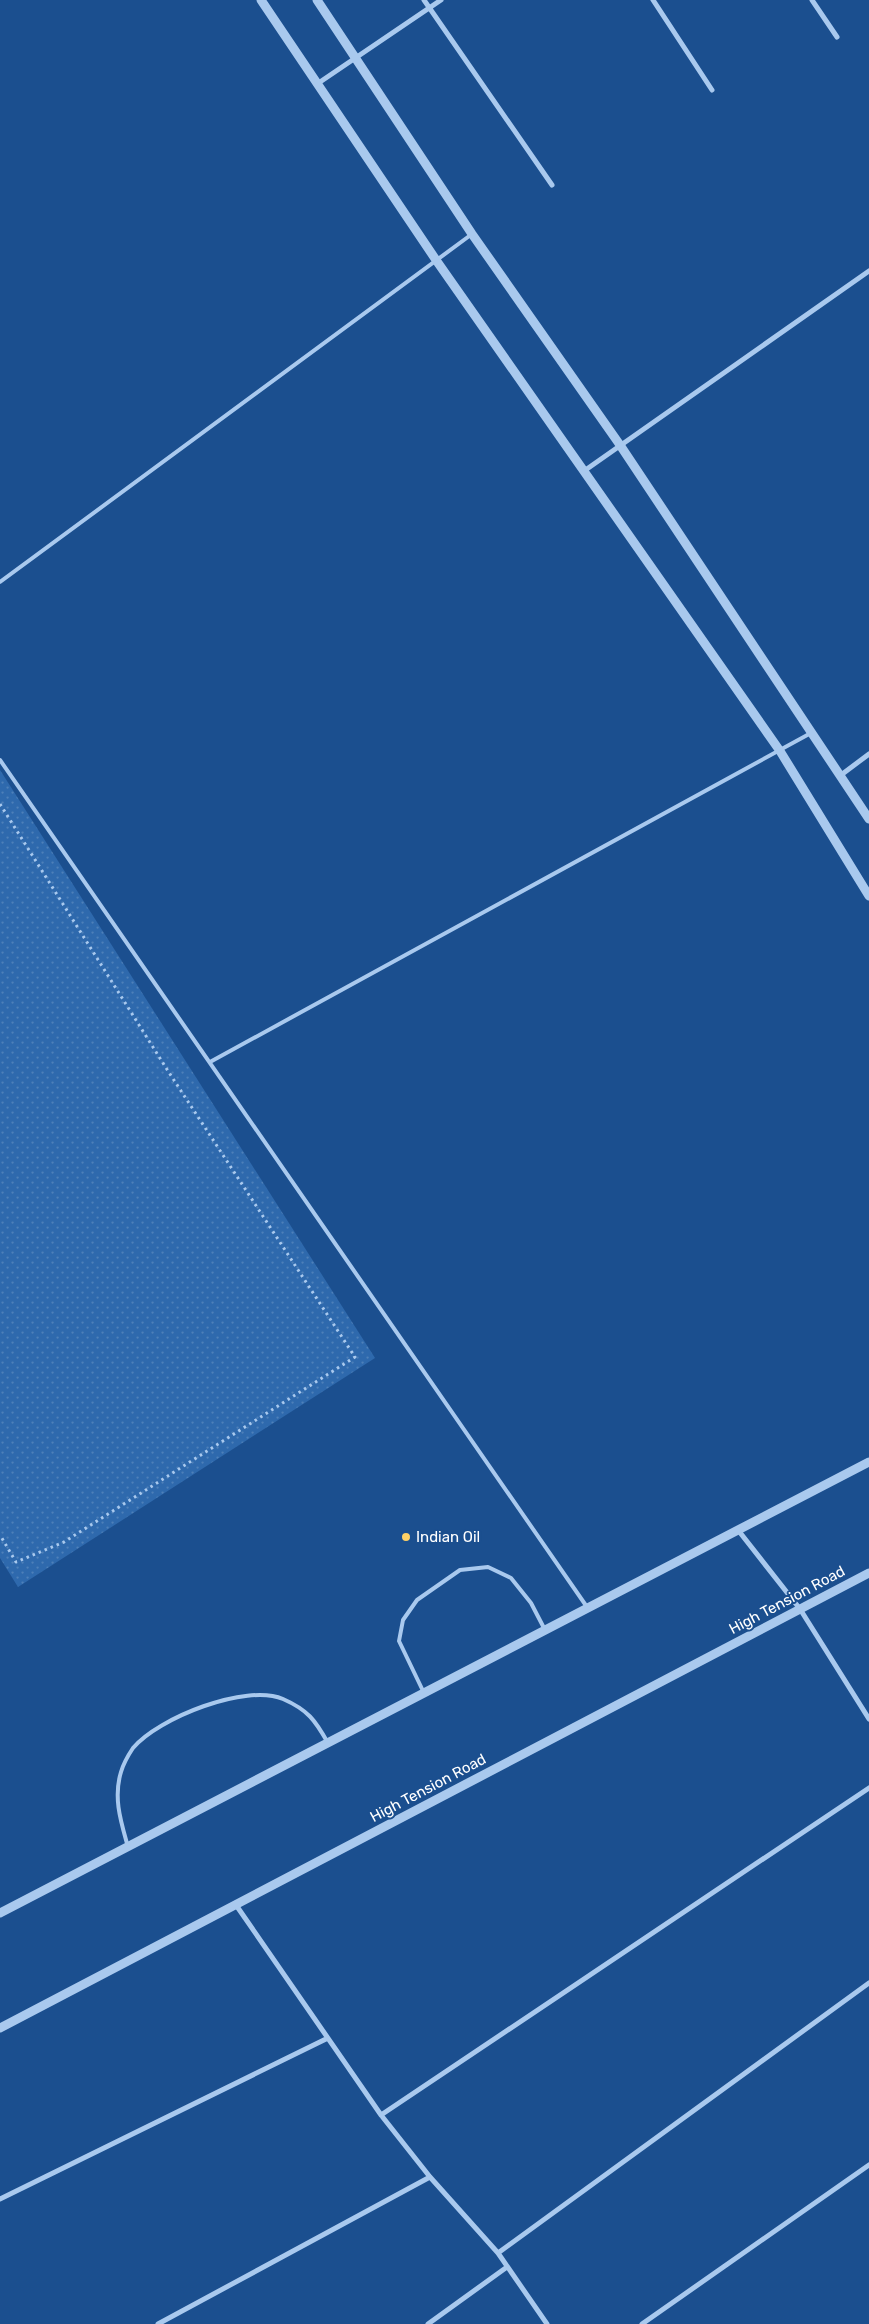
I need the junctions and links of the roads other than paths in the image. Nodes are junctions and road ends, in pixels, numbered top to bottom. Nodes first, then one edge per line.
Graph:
1 (261, 0) edge
2 (317, 0) edge
3 (424, 0) edge
4 (441, 0) edge
5 (653, 0) edge
6 (812, 0) edge
7 (430, 8) junction
8 (837, 37) dead end
9 (356, 60) junction
10 (317, 84) junction
11 (712, 90) dead end
12 (552, 185) dead end
13 (472, 234) junction
14 (436, 260) junction
15 (869, 271) edge
16 (620, 445) junction
17 (584, 471) junction
18 (0, 582) edge
19 (811, 733) junction
20 (780, 751) junction
21 (869, 754) edge
22 (0, 760) edge
23 (841, 775) junction
24 (869, 819) edge
25 (869, 896) edge
26 (210, 1062) junction
27 (869, 1462) edge
28 (738, 1530) junction
29 (869, 1573) edge
30 (589, 1608) junction
31 (800, 1609) junction
32 (546, 1631) junction
33 (424, 1693) junction
34 (868, 1717) edge
35 (328, 1743) junction
36 (869, 1788) edge
37 (128, 1847) junction
38 (236, 1904) junction
39 (0, 1914) edge
40 (869, 1983) edge
41 (0, 2028) edge
42 (328, 2038) junction
43 (381, 2115) junction
44 (869, 2165) edge
45 (430, 2177) junction
46 (0, 2199) edge
47 (498, 2252) junction
48 (507, 2267) junction
49 (158, 2324) edge
50 (428, 2324) edge
51 (547, 2324) edge
52 (642, 2324) edge

1 - 10 street
2 - 9 street
3 - 7 street
4 - 7 street
5 - 11 street
6 - 8 street
7 - 9 street
7 - 12 street
9 - 10 street
9 - 13 street
10 - 14 street
13 - 14 lane
13 - 16 street
14 - 17 street
14 - 18 lane
15 - 16 street
16 - 17 street
16 - 19 street
17 - 20 street
19 - 20 lane
19 - 23 street
20 - 25 street
20 - 26 lane
21 - 23 street
22 - 26 lane
23 - 24 street
26 - 30 lane
27 - 28 street
28 - 30 street
28 - 31 street
29 - 31 street, High Tension Road
30 - 32 street
31 - 34 street
31 - 38 street, High Tension Road
32 - 33 street
32 - 33 lane
33 - 35 street
35 - 37 street
35 - 37 lane
36 - 43 street
37 - 39 street
38 - 41 street, High Tension Road
38 - 42 street
40 - 47 street
42 - 43 street
42 - 46 street
43 - 45 street
44 - 52 street
45 - 47 street
45 - 49 street
47 - 48 street
48 - 50 street
48 - 51 street

